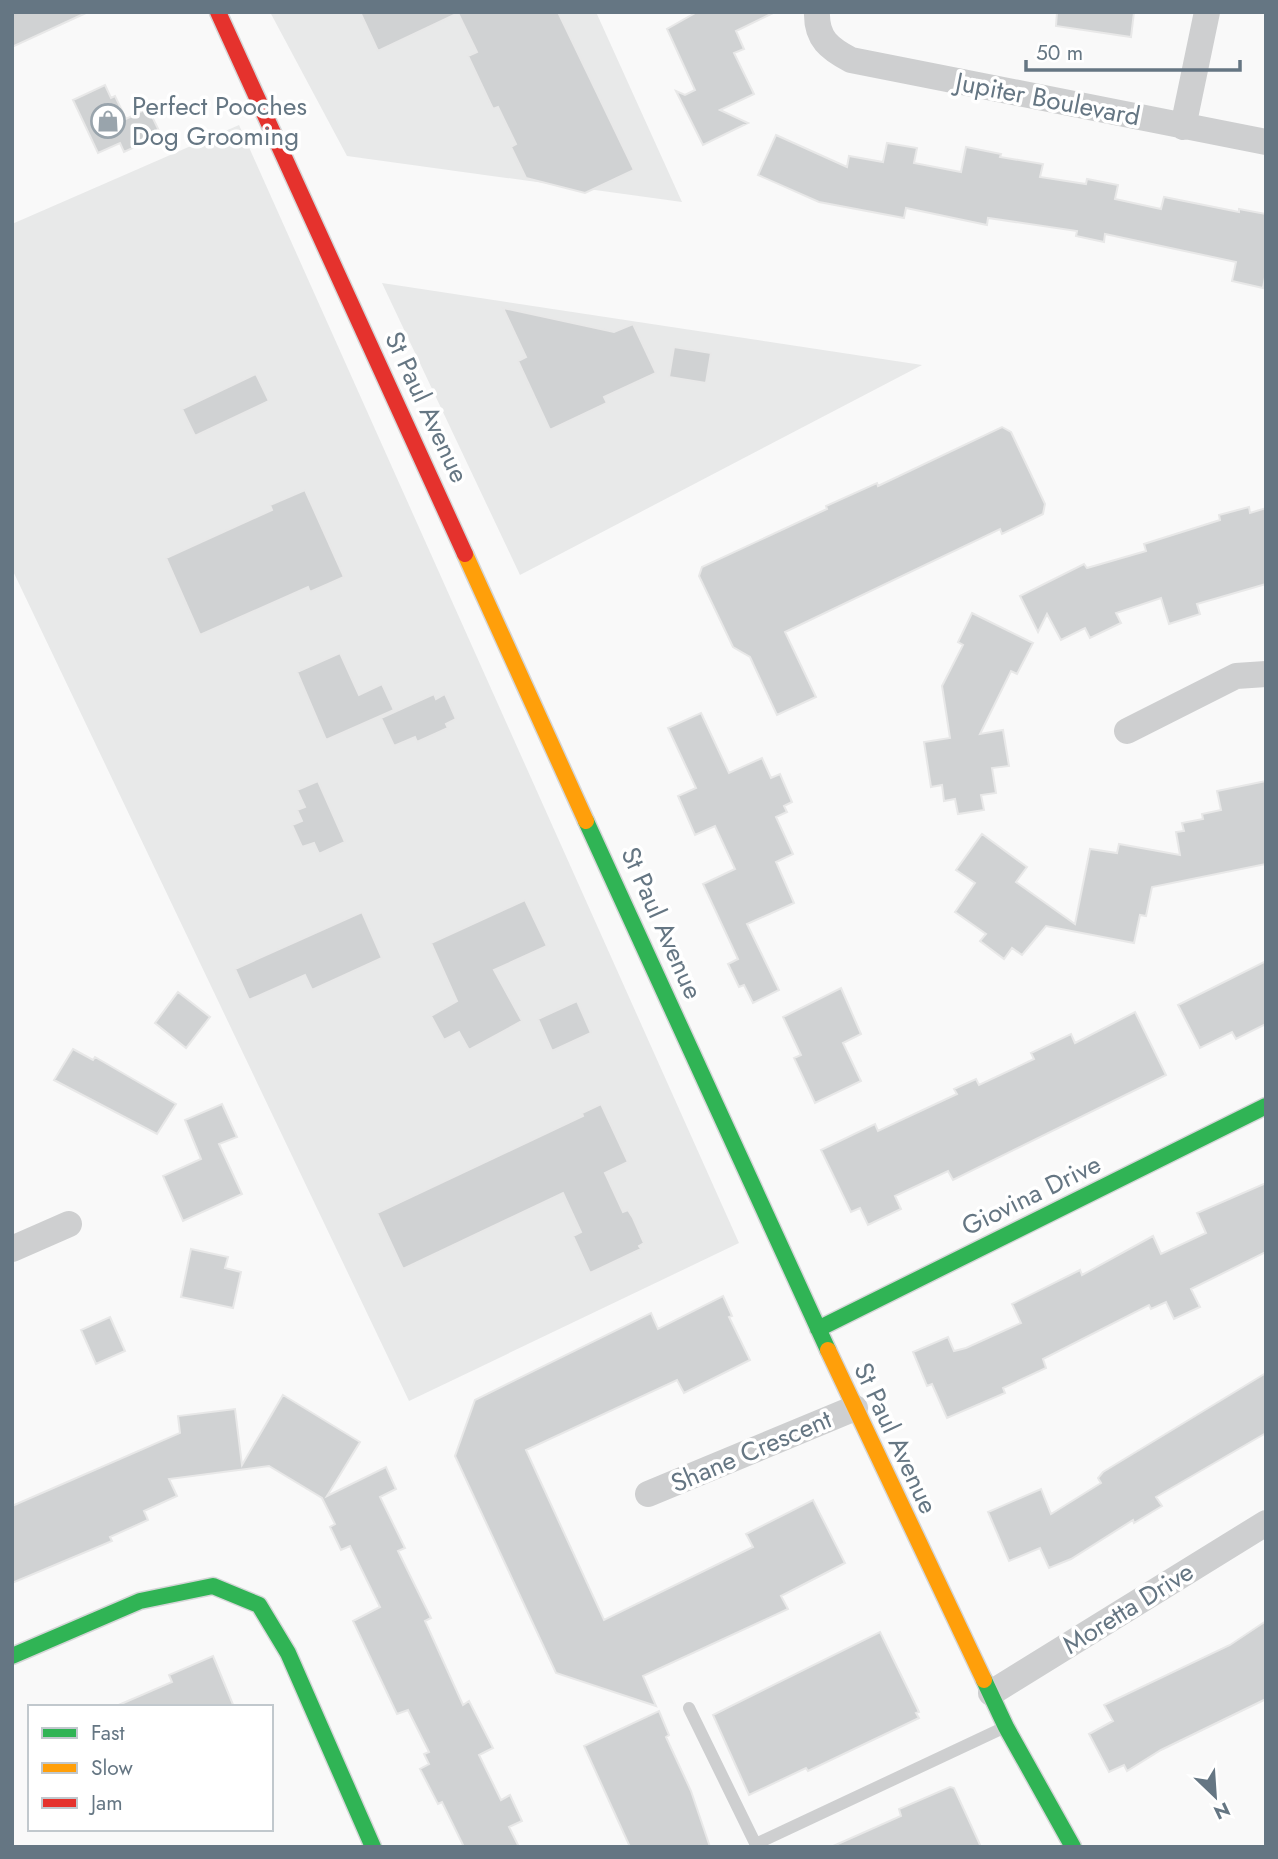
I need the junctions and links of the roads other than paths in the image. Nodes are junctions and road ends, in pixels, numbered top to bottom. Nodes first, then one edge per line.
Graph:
1 (218, 12) edge
2 (817, 12) edge
3 (1207, 12) edge
4 (1183, 127) junction
5 (1266, 142) edge
6 (1266, 674) edge
7 (1128, 731) dead end
8 (1266, 1106) edge
9 (69, 1224) dead end
10 (12, 1250) edge
11 (818, 1329) junction
12 (855, 1408) junction
13 (648, 1494) dead end
14 (1266, 1523) edge
15 (12, 1656) edge
16 (991, 1693) junction
17 (689, 1708) dead end
18 (1006, 1727) junction
19 (757, 1846) edge
20 (373, 1847) edge
21 (1073, 1847) edge

1 - 11 main road, St Paul Avenue
2 - 4 street, Jupiter Boulevard
3 - 4 street
4 - 5 street, Jupiter Boulevard
6 - 7 street
8 - 11 main road, Giovina Drive
9 - 10 street
11 - 12 main road, St Paul Avenue
12 - 13 street, Shane Crescent
12 - 16 main road, St Paul Avenue
14 - 16 street, Moretta Drive
15 - 20 main road
16 - 18 main road, St Paul Avenue
17 - 19 lane
18 - 19 lane
18 - 21 main road, St Paul Avenue

